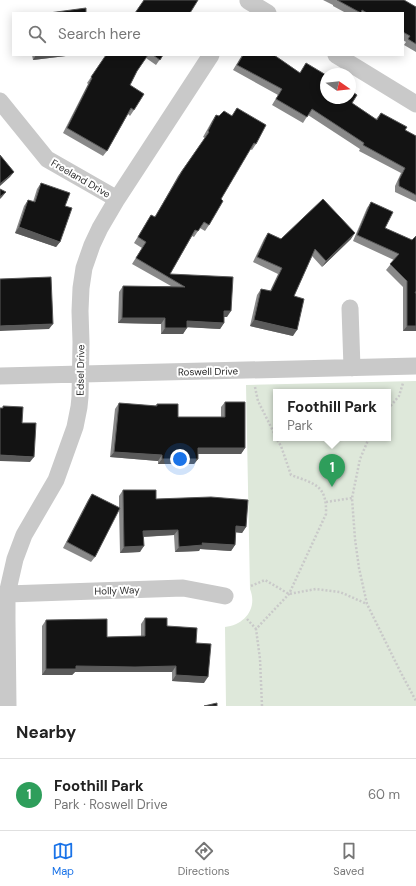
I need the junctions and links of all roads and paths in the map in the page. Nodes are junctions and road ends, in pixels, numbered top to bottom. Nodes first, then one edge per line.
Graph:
1 (246, 5) edge
2 (265, 12) edge
3 (210, 56) edge
4 (338, 56) edge
5 (0, 101) edge
6 (416, 104) edge
7 (117, 199) junction
8 (350, 308) dead end
9 (410, 367) edge
10 (352, 368) junction
11 (80, 374) junction
12 (0, 376) edge
13 (255, 387) dead end
14 (391, 405) edge
15 (273, 432) edge
16 (278, 441) edge
17 (368, 441) edge
18 (352, 498) junction
19 (326, 502) junction
20 (251, 586) dead end
21 (7, 594) junction
22 (289, 594) junction
23 (225, 596) dead end
24 (367, 604) junction
25 (247, 619) dead end
26 (256, 629) junction
27 (416, 701) edge
28 (8, 706) edge
29 (262, 706) edge

1 - 2 street
3 - 7 street, Edsel Drive
4 - 6 street
5 - 7 street, Freeland Drive
7 - 11 street, Edsel Drive
8 - 10 street
9 - 10 street, Roswell Drive
9 - 14 path
10 - 11 street, Roswell Drive
11 - 12 street, Roswell Drive
11 - 21 street, Edsel Drive
13 - 15 path
16 - 19 path
17 - 18 path
18 - 19 path
18 - 24 path
19 - 22 path
20 - 22 path
21 - 23 street, Holly Way
21 - 28 street, Edsel Drive
22 - 24 path
22 - 26 path
24 - 27 path
25 - 26 path
26 - 29 path

